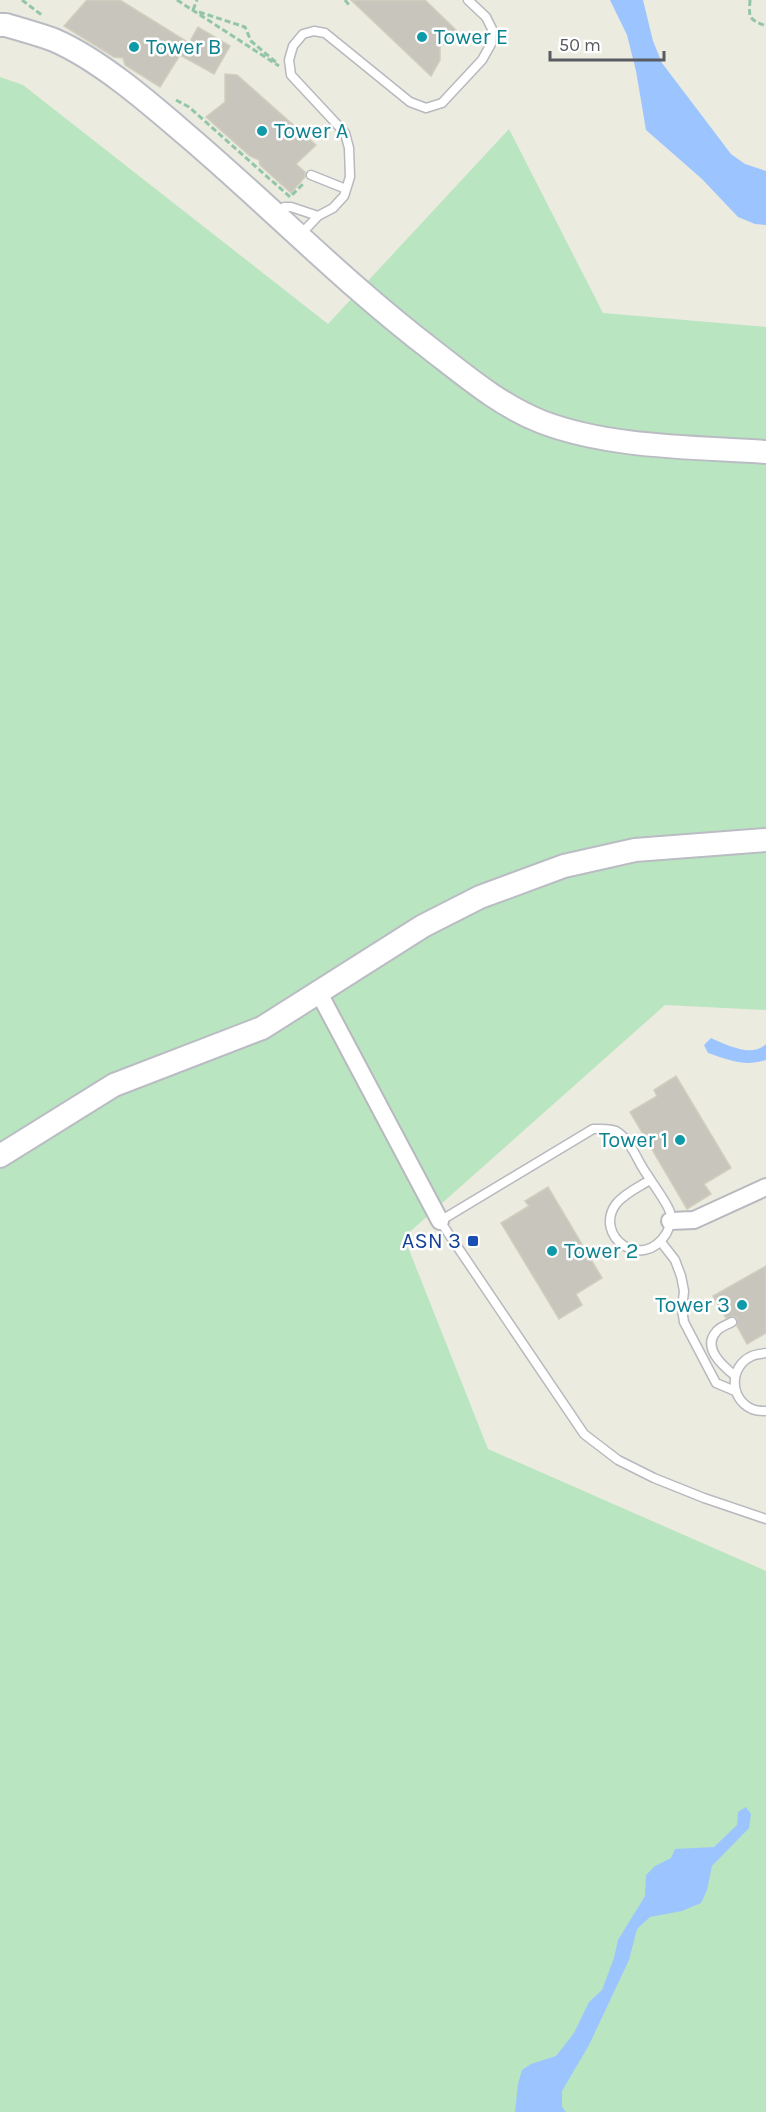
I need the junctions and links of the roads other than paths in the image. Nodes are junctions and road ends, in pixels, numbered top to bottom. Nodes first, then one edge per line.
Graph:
1 (468, 0) edge
2 (0, 25) edge
3 (311, 175) dead end
4 (346, 189) junction
5 (275, 215) junction
6 (318, 216) junction
7 (299, 237) junction
8 (766, 452) edge
9 (766, 840) edge
10 (320, 993) junction
11 (0, 1156) edge
12 (650, 1180) junction
13 (766, 1187) edge
14 (440, 1221) junction
15 (669, 1221) junction
16 (661, 1242) junction
17 (732, 1322) dead end
18 (766, 1353) edge
19 (734, 1375) junction
20 (735, 1391) junction
21 (766, 1411) edge
22 (766, 1519) edge

1 - 4 lane
2 - 5 street
3 - 4 lane
4 - 6 lane
5 - 6 lane
5 - 7 street
6 - 7 lane
7 - 8 street
9 - 10 street
10 - 11 street
10 - 14 street
12 - 14 lane
12 - 15 lane
12 - 16 lane
13 - 15 street
14 - 22 lane
15 - 16 lane
16 - 20 lane
17 - 19 lane
18 - 19 lane
19 - 20 lane
20 - 21 lane

